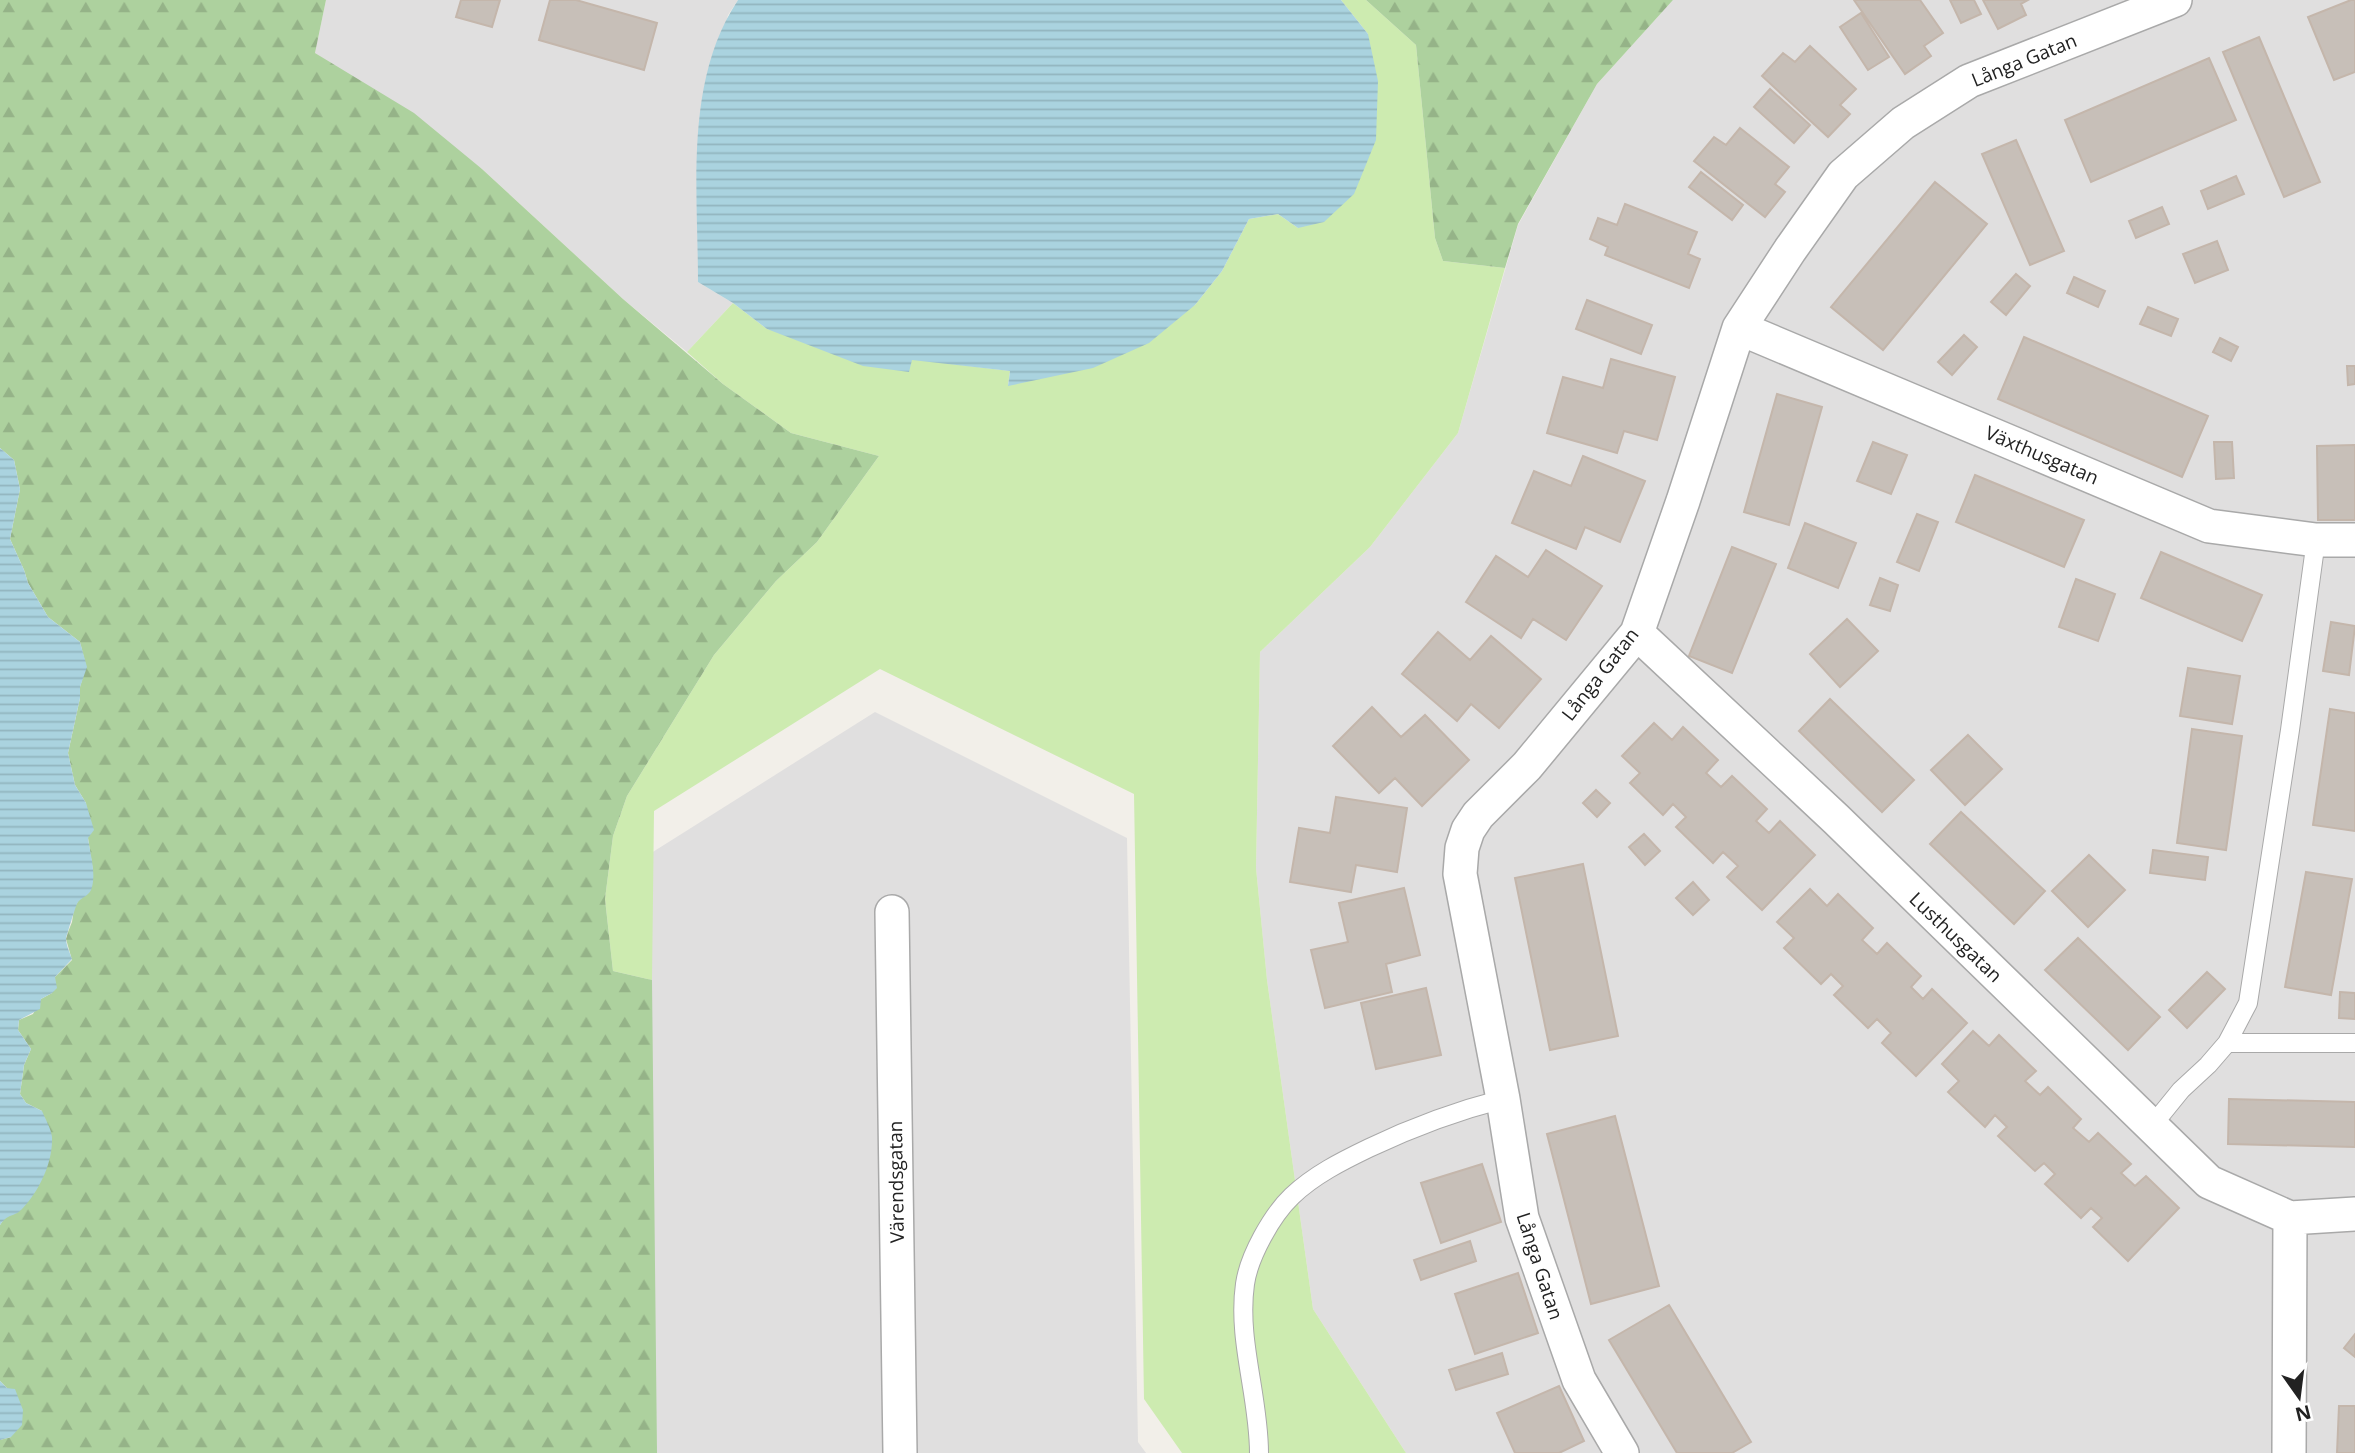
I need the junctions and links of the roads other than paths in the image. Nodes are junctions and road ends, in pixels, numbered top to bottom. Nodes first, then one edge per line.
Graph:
1 (2175, 0) edge
2 (1739, 328) junction
3 (2316, 540) junction
4 (2355, 540) edge
5 (1637, 633) junction
6 (892, 912) dead end
7 (2227, 1043) junction
8 (2355, 1043) edge
9 (1503, 1099) junction
10 (2151, 1127) junction
11 (2355, 1214) edge
12 (2290, 1218) junction
13 (900, 1453) edge
14 (1259, 1453) edge
15 (1622, 1453) edge
16 (2289, 1453) edge

1 - 2 street, Långa Gatan
2 - 3 street, Växthusgatan
2 - 5 street, Långa Gatan
3 - 4 street, Växthusgatan
3 - 7 lane
5 - 9 street, Långa Gatan
5 - 10 street, Lusthusgatan
6 - 13 street, Värendsgatan
7 - 8 lane
7 - 10 lane
9 - 14 lane
9 - 15 street, Långa Gatan
10 - 12 street, Lusthusgatan
11 - 12 street
12 - 16 street

